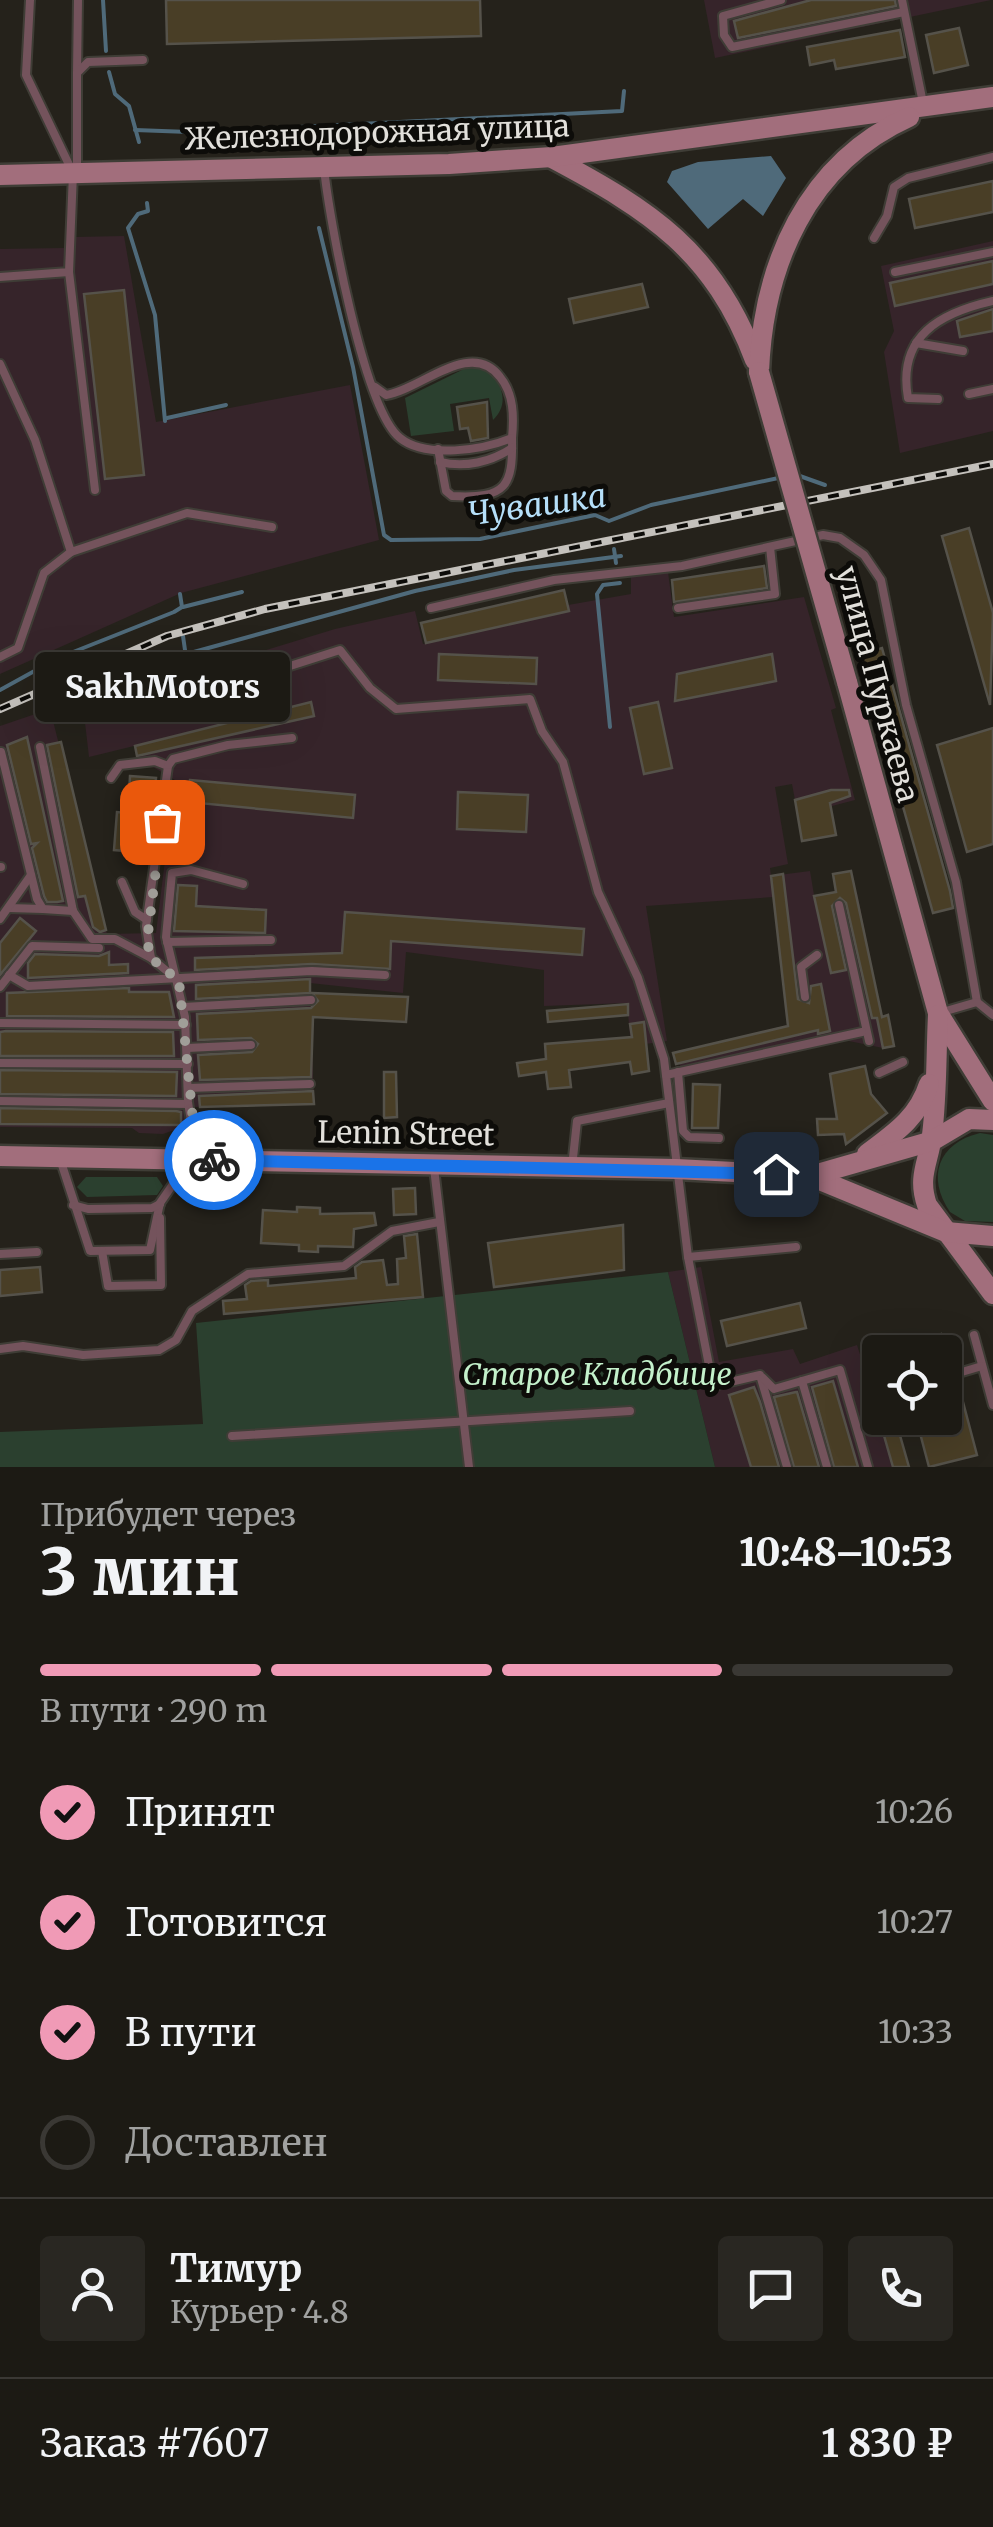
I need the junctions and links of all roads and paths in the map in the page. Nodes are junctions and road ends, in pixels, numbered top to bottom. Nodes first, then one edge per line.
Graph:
1 (30, 0) edge
2 (78, 0) edge
3 (782, 0) edge
4 (902, 0) edge
5 (904, 12) junction
6 (143, 60) dead end
7 (77, 74) junction
8 (993, 97) edge
9 (924, 110) junction
10 (552, 157) junction
11 (993, 158) edge
12 (324, 168) junction
13 (75, 173) junction
14 (0, 175) edge
15 (874, 238) dead end
16 (993, 252) edge
17 (69, 272) junction
18 (895, 272) dead end
19 (0, 277) edge
20 (993, 302) edge
21 (916, 343) junction
22 (963, 351) dead end
23 (0, 364) edge
24 (759, 372) junction
25 (375, 387) junction
26 (993, 389) edge
27 (969, 394) dead end
28 (938, 399) dead end
29 (512, 443) junction
30 (438, 449) junction
31 (440, 462) junction
32 (95, 490) dead end
33 (272, 527) dead end
34 (770, 547) junction
35 (71, 552) junction
36 (431, 608) dead end
37 (678, 608) dead end
38 (0, 657) edge
39 (196, 696) dead end
40 (292, 738) dead end
41 (40, 747) dead end
42 (0, 752) edge
43 (168, 766) junction
44 (111, 778) dead end
45 (31, 875) junction
46 (122, 882) dead end
47 (243, 884) dead end
48 (839, 904) dead end
49 (9, 908) junction
50 (43, 909) junction
51 (73, 911) junction
52 (0, 919) edge
53 (147, 920) junction
54 (272, 940) dead end
55 (167, 942) junction
56 (99, 948) dead end
57 (817, 955) dead end
58 (151, 958) junction
59 (9, 975) junction
60 (385, 975) dead end
61 (179, 981) junction
62 (0, 987) edge
63 (804, 997) dead end
64 (312, 1000) dead end
65 (977, 1002) junction
66 (183, 1007) junction
67 (938, 1013) junction
68 (993, 1015) edge
69 (0, 1023) edge
70 (186, 1025) junction
71 (862, 1032) dead end
72 (869, 1041) dead end
73 (936, 1043) junction
74 (250, 1045) dead end
75 (187, 1048) junction
76 (903, 1062) dead end
77 (0, 1063) edge
78 (188, 1064) junction
79 (678, 1072) junction
80 (879, 1073) dead end
81 (666, 1075) junction
82 (310, 1084) dead end
83 (188, 1088) junction
84 (0, 1102) edge
85 (993, 1102) edge
86 (668, 1103) junction
87 (188, 1104) junction
88 (993, 1120) edge
89 (719, 1138) dead end
90 (932, 1140) junction
91 (0, 1156) edge
92 (60, 1157) junction
93 (193, 1160) junction
94 (859, 1161) junction
95 (434, 1164) junction
96 (572, 1167) junction
97 (676, 1169) junction
98 (810, 1176) junction
99 (160, 1203) junction
100 (72, 1205) junction
101 (439, 1222) junction
102 (946, 1232) junction
103 (993, 1236) edge
104 (796, 1247) dead end
105 (102, 1251) junction
106 (37, 1252) dead end
107 (0, 1254) edge
108 (688, 1256) junction
109 (993, 1294) edge
110 (974, 1336) dead end
111 (0, 1349) edge
112 (982, 1366) junction
113 (962, 1372) edge
114 (760, 1375) junction
115 (802, 1382) junction
116 (993, 1405) edge
117 (630, 1411) dead end
118 (463, 1422) junction
119 (232, 1436) dead end
120 (468, 1467) edge
121 (787, 1467) edge
122 (827, 1467) edge
123 (868, 1467) edge

1 - 13 lane
2 - 7 lane
3 - 5 lane
4 - 5 lane
5 - 9 lane
6 - 7 lane
7 - 13 lane
8 - 9 main road, Железнодорожная улица
9 - 10 main road, Железнодорожная улица
9 - 24 main road
10 - 12 main road, Железнодорожная улица
10 - 24 main road
11 - 15 lane
12 - 13 main road, Железнодорожная улица
12 - 25 lane
13 - 14 main road, Железнодорожная улица
13 - 17 lane
16 - 18 lane
17 - 19 lane
17 - 32 lane
20 - 21 lane
21 - 22 lane
21 - 28 lane
23 - 35 lane
24 - 67 main road, улица Пуркаева, bridge
25 - 29 lane
25 - 30 lane
26 - 27 lane
29 - 30 lane
29 - 31 lane
29 - 31 lane
30 - 31 lane
33 - 35 lane
34 - 36 lane
34 - 37 lane
34 - 65 lane
35 - 38 lane
39 - 81 lane
40 - 43 lane
41 - 51 lane
42 - 45 lane
43 - 44 lane
43 - 53 lane
45 - 49 lane
45 - 50 lane
46 - 53 lane
47 - 55 lane
48 - 72 lane
49 - 50 lane
49 - 52 lane
50 - 51 lane
51 - 58 lane
53 - 58 lane
54 - 55 lane
55 - 61 lane
56 - 59 lane
57 - 63 lane
58 - 61 lane
59 - 61 lane
59 - 62 lane
60 - 61 lane
61 - 66 lane
64 - 66 lane
65 - 67 lane
65 - 68 lane
66 - 70 lane
67 - 73 main road
67 - 85 main road
69 - 70 lane
70 - 75 lane
71 - 79 lane
73 - 90 main road
73 - 94 main road
74 - 75 lane
75 - 78 lane
76 - 80 lane
77 - 78 lane
78 - 83 lane
79 - 81 lane
79 - 89 lane
81 - 86 lane
82 - 83 lane
83 - 87 lane
84 - 87 lane
86 - 96 lane
86 - 97 lane
87 - 93 lane
88 - 90 main road
90 - 94 main road
90 - 102 main road
91 - 92 main road, Lenin Street
92 - 93 main road, Lenin Street
92 - 100 lane
93 - 95 main road, Lenin Street
93 - 99 lane
94 - 98 main road
95 - 96 main road, Lenin Street
95 - 101 lane
96 - 97 main road, Lenin Street
97 - 98 main road, Lenin Street
97 - 108 lane
98 - 102 main road
99 - 100 lane
99 - 105 lane
99 - 105 lane
100 - 105 lane
101 - 111 lane
101 - 118 lane
102 - 103 main road
102 - 109 main road
104 - 108 lane
106 - 107 lane
108 - 114 lane
110 - 112 lane
112 - 113 lane
112 - 116 lane
114 - 115 lane
114 - 121 lane
115 - 122 lane
115 - 123 lane
117 - 118 lane
118 - 119 lane
118 - 120 lane

